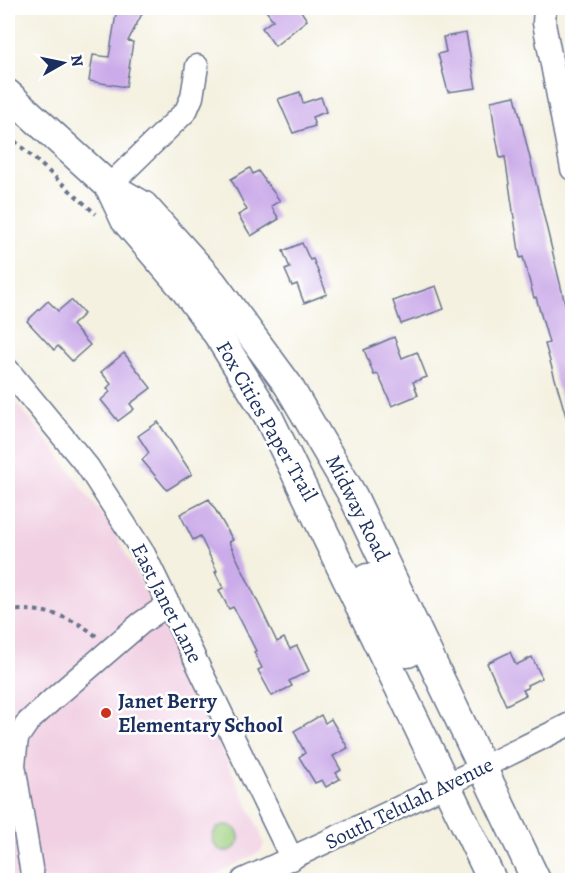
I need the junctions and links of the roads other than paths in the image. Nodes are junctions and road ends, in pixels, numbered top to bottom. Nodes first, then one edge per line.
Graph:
1 (544, 8) edge
2 (196, 66) dead end
3 (8, 94) edge
4 (573, 169) edge
5 (109, 186) junction
6 (8, 370) edge
7 (291, 390) junction
8 (263, 407) junction
9 (322, 522) junction
10 (169, 604) junction
11 (573, 723) edge
12 (482, 768) junction
13 (446, 783) junction
14 (291, 859) junction
15 (33, 880) edge
16 (243, 880) edge
17 (492, 880) edge
18 (514, 880) edge
19 (536, 880) edge

1 - 4 street
2 - 5 street
3 - 5 main road, Midway Road
5 - 7 main road, Midway Road
5 - 8 main road, Midway Road
6 - 10 street, East Janet Lane
7 - 8 main road
7 - 12 main road, Midway Road
8 - 9 main road, Midway Road
9 - 12 main road
9 - 13 main road, Midway Road
10 - 14 street, East Janet Lane
10 - 15 street
11 - 12 street, South Telulah Avenue
12 - 13 street, South Telulah Avenue
12 - 19 main road, Midway Road
13 - 14 street, South Telulah Avenue
13 - 17 main road, Midway Road
13 - 18 main road
14 - 16 street, South Telulah Avenue

